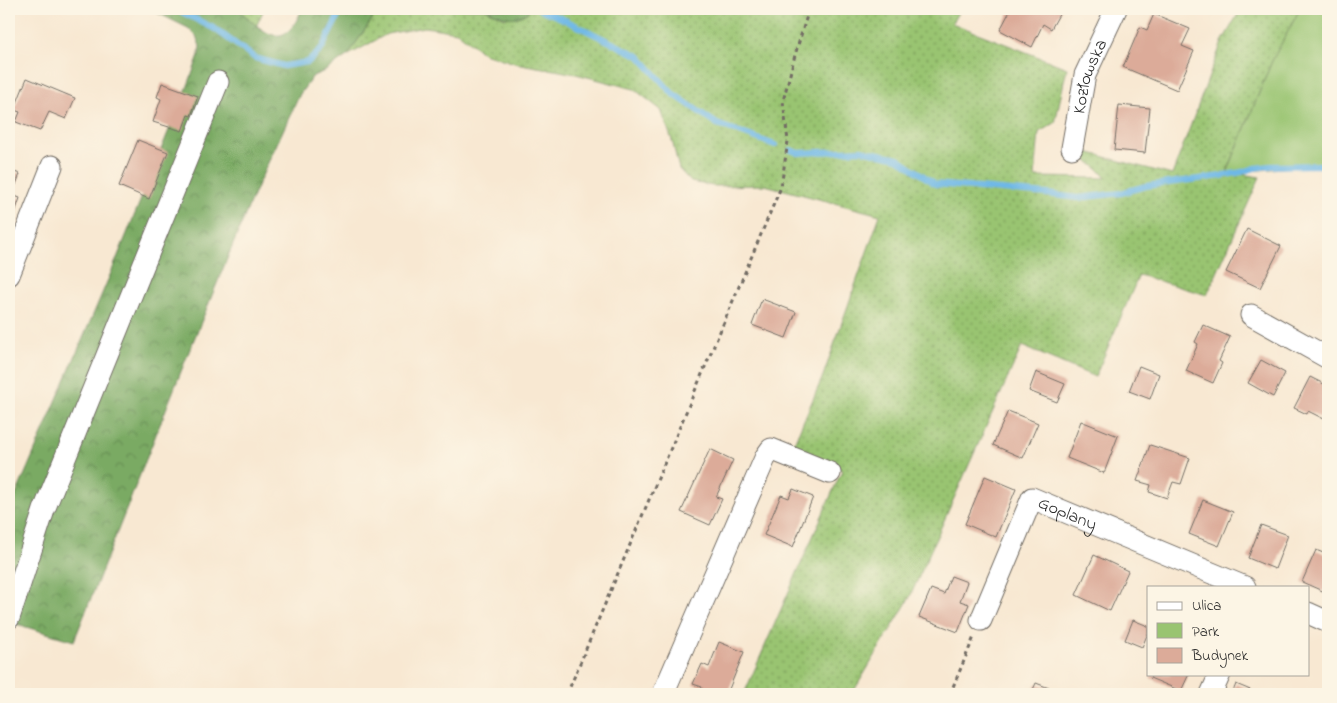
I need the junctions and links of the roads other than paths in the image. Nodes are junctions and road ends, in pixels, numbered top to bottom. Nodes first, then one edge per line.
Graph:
1 (1116, 9) edge
2 (218, 82) dead end
3 (1072, 148) dead end
4 (52, 166) dead end
5 (9, 275) edge
6 (1252, 315) dead end
7 (1328, 358) edge
8 (830, 473) dead end
9 (1244, 586) edge
10 (1310, 614) edge
11 (9, 618) edge
12 (981, 620) road end
13 (1328, 622) edge
14 (1219, 676) edge
15 (663, 694) edge
16 (1211, 694) edge

1 - 3 street, Kozłowska
2 - 11 street
4 - 5 street
6 - 7 street
8 - 15 street
9 - 12 street, Goplany
10 - 13 street
14 - 16 street

